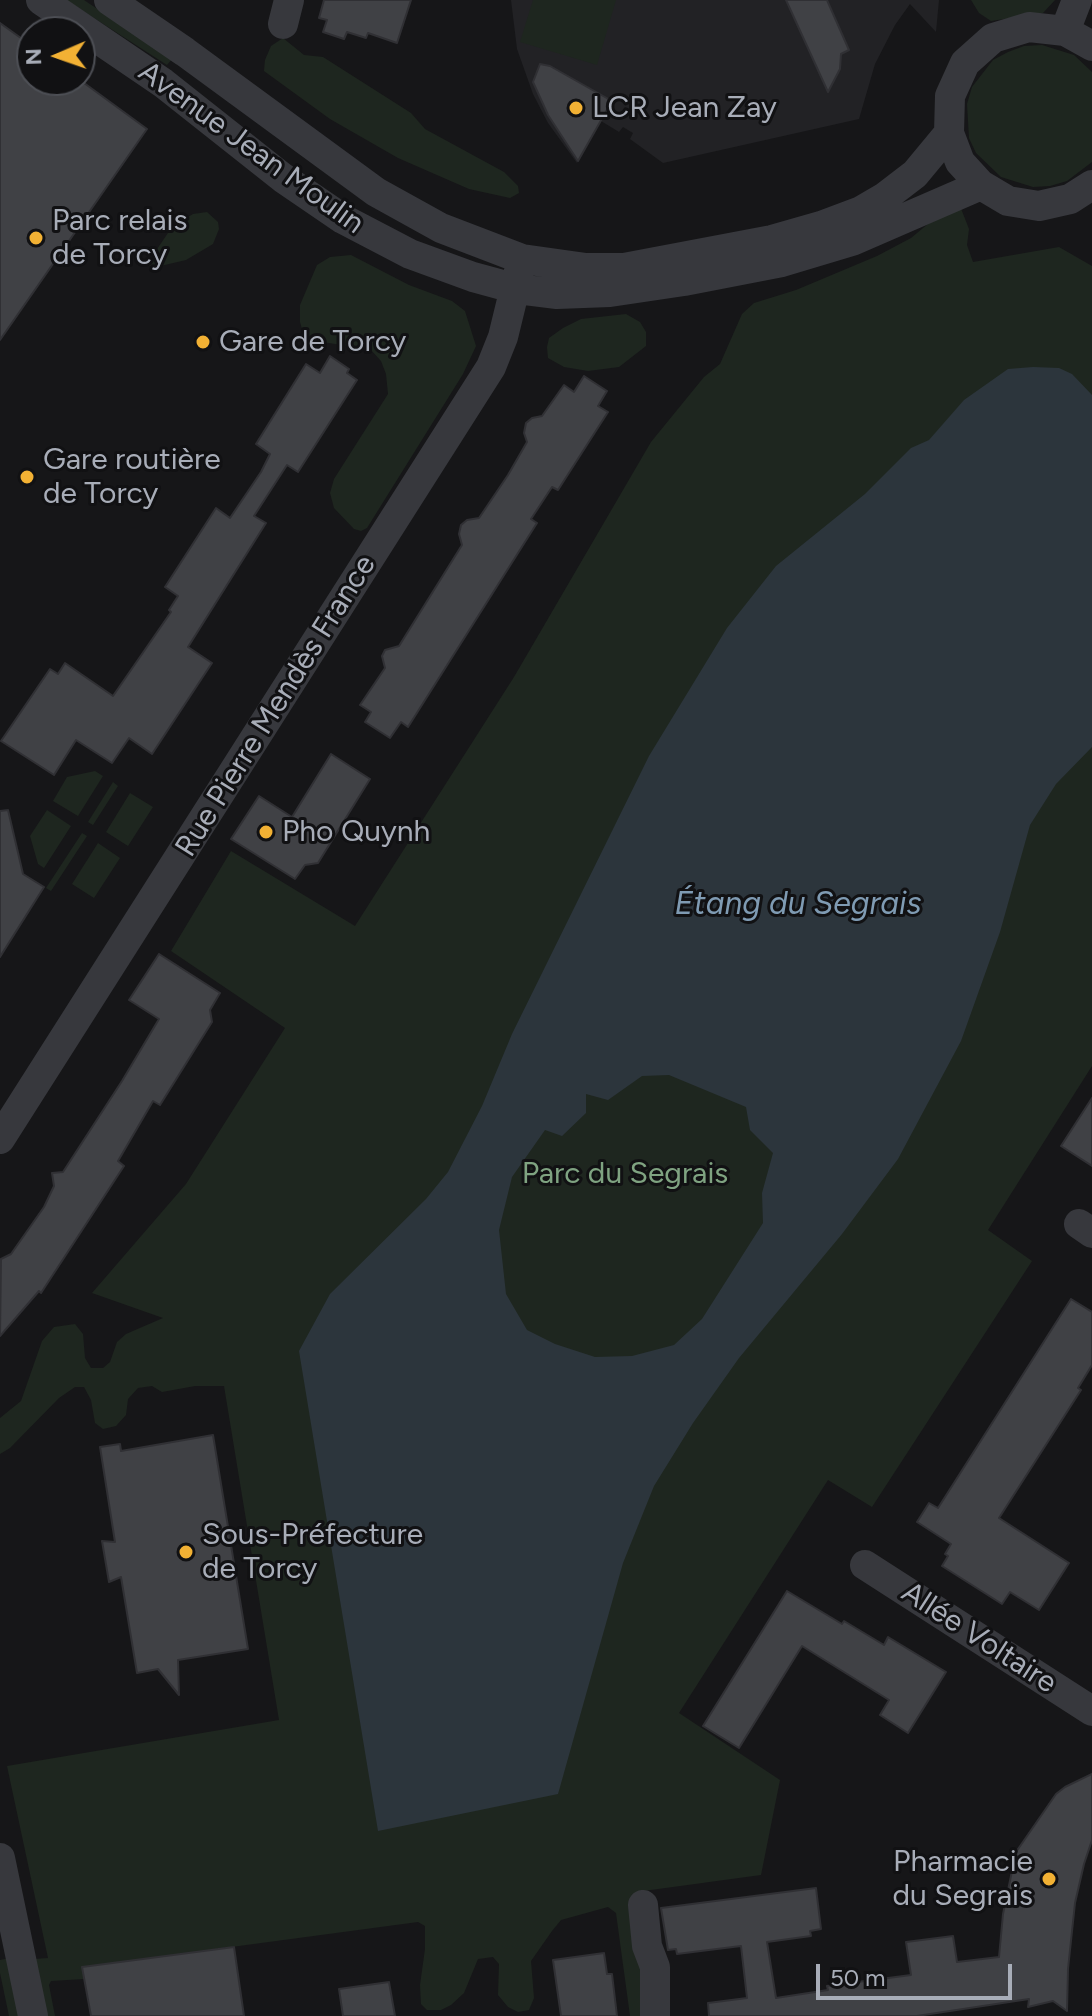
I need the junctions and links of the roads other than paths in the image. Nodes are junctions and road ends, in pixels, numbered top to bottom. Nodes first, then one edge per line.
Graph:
1 (41, 0) edge
2 (109, 0) edge
3 (1077, 0) edge
4 (1065, 31) junction
5 (1092, 46) edge
6 (949, 133) junction
7 (981, 185) junction
8 (1092, 185) edge
9 (522, 259) junction
10 (517, 289) junction
11 (0, 1139) edge
12 (865, 1565) dead end
13 (1092, 1711) edge
14 (0, 1858) edge
15 (643, 1905) dead end
16 (33, 2016) edge
17 (655, 2016) edge

1 - 10 street, Avenue Jean Moulin
2 - 9 street, Avenue Jean Moulin
3 - 4 street
4 - 5 street
4 - 6 street
6 - 7 street
6 - 9 street, Avenue Jean Moulin
7 - 8 street
7 - 10 street, Avenue Jean Moulin
9 - 10 street, Rue Pierre Mendès France
10 - 11 street, Rue Pierre Mendès France
12 - 13 street, Allée Voltaire
14 - 16 street
15 - 17 street

